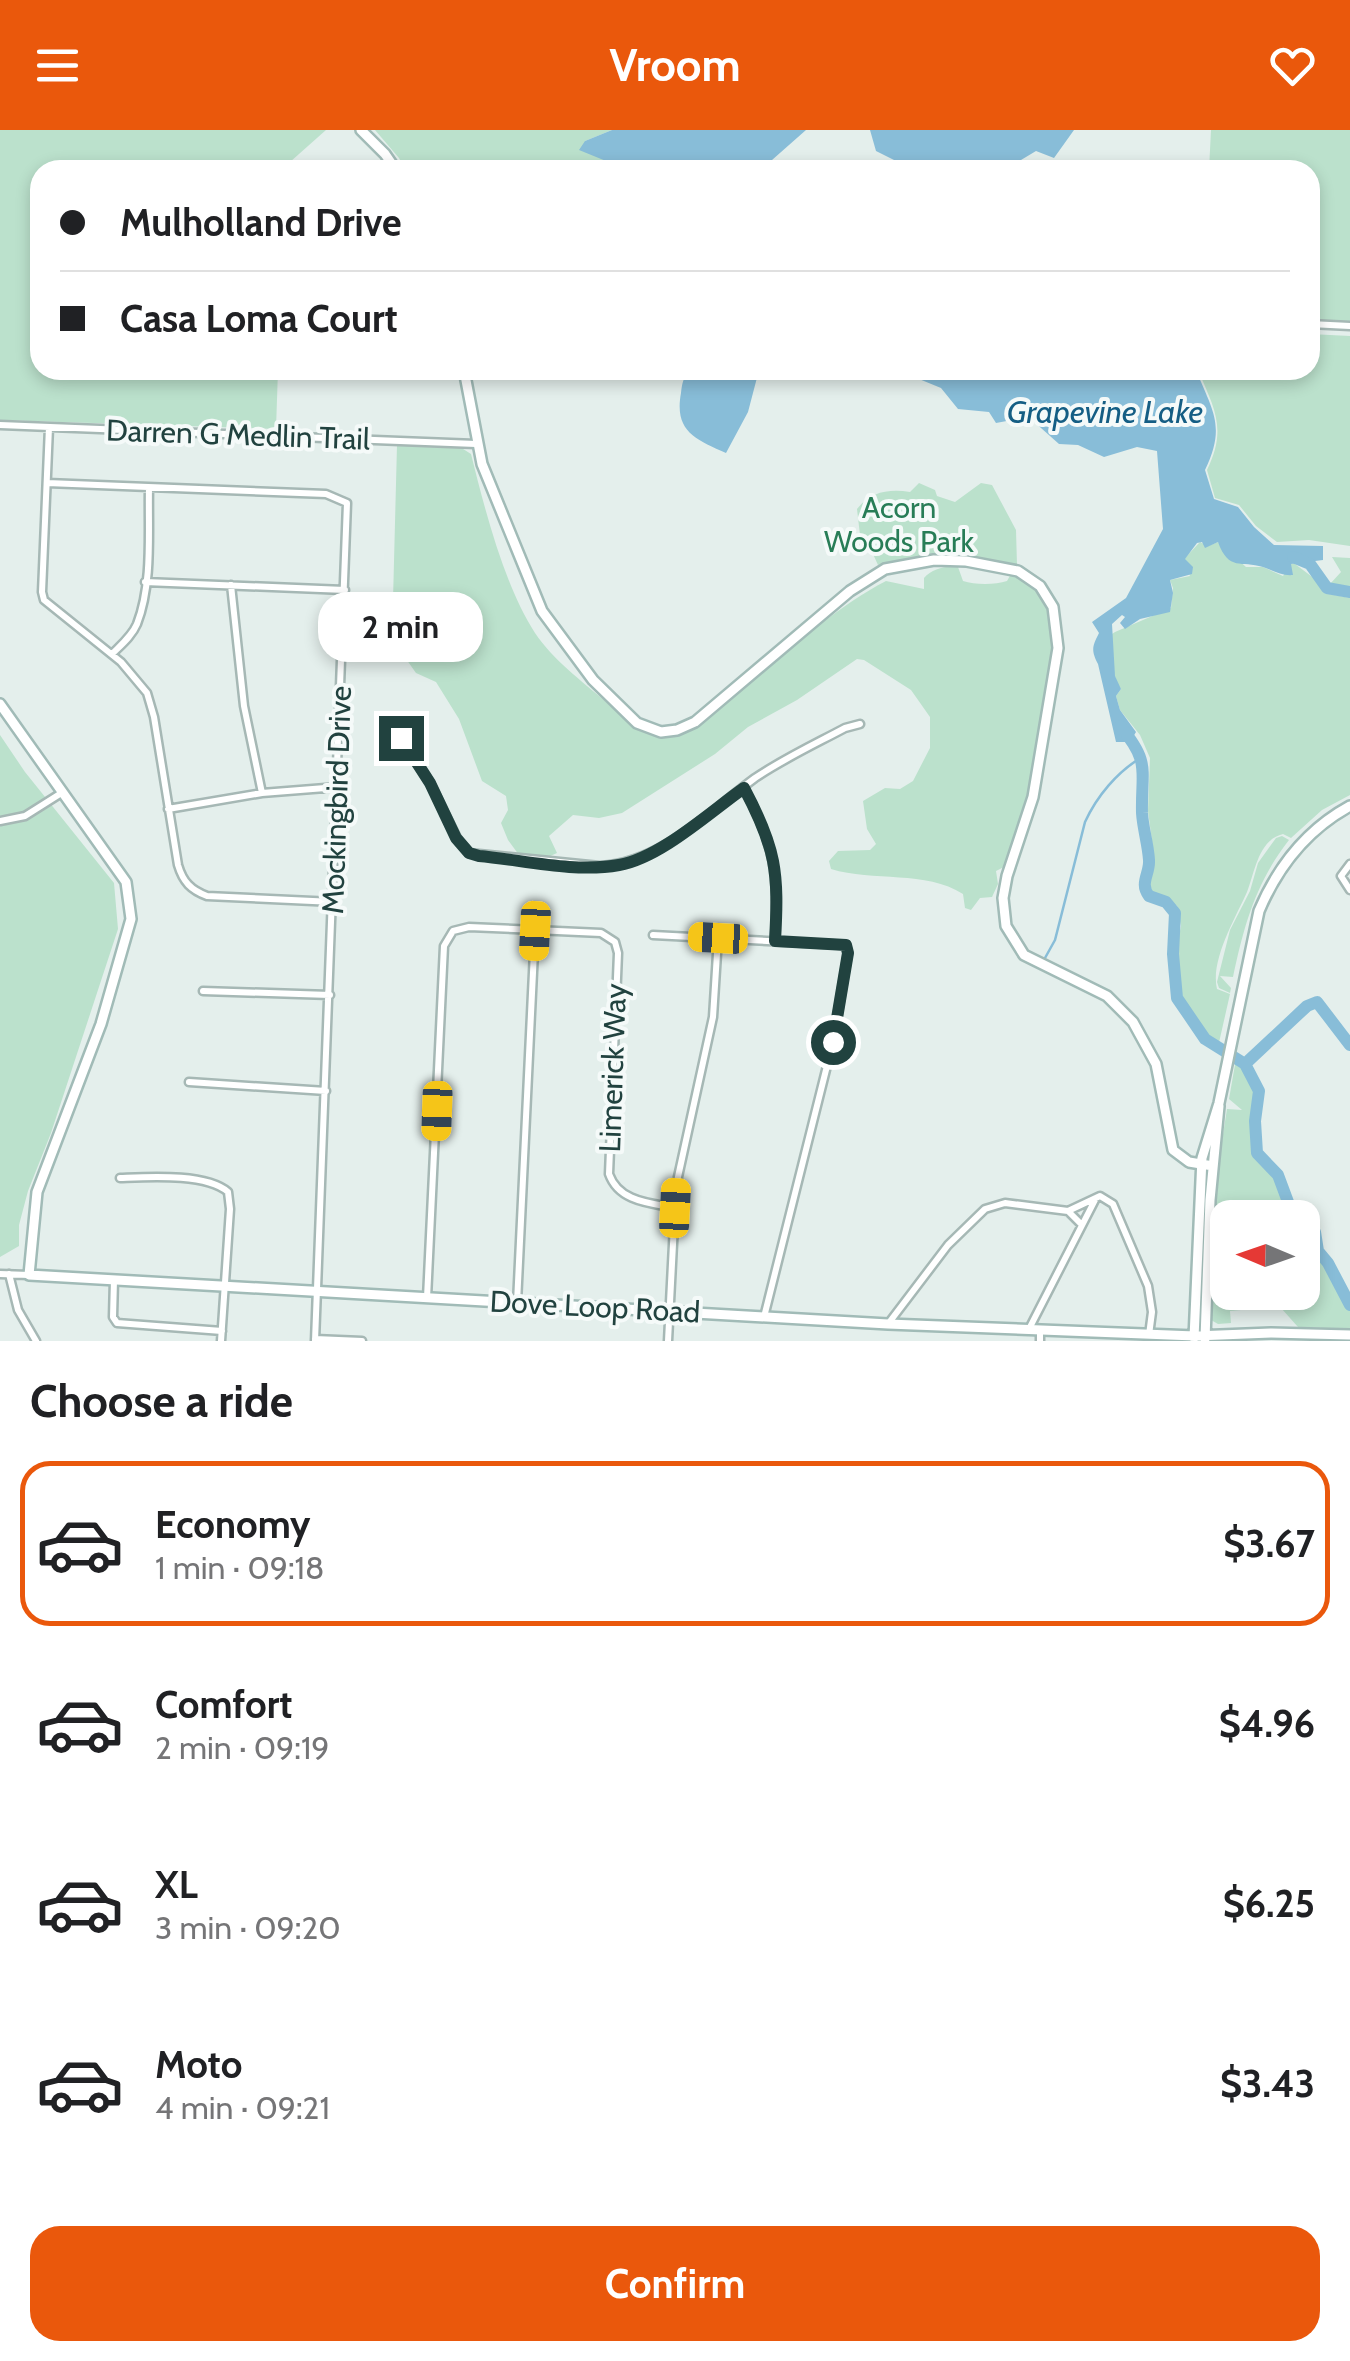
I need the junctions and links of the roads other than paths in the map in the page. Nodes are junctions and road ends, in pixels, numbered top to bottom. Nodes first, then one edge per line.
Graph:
1 (361, 130) edge
2 (390, 160) edge
3 (1320, 324) edge
4 (1350, 326) edge
5 (466, 380) edge
6 (0, 426) edge
7 (49, 427) junction
8 (476, 444) junction
9 (47, 483) junction
10 (149, 488) junction
11 (146, 582) junction
12 (231, 585) junction
13 (345, 590) junction
14 (112, 654) junction
15 (0, 704) edge
16 (860, 724) dead end
17 (401, 738) dead end
18 (338, 786) junction
19 (744, 788) junction
20 (63, 792) junction
21 (262, 793) junction
22 (1350, 806) edge
23 (168, 810) junction
24 (0, 821) edge
25 (1350, 864) edge
26 (1350, 890) edge
27 (334, 902) junction
28 (535, 931) junction
29 (653, 935) dead end
30 (718, 938) junction
31 (775, 941) junction
32 (204, 990) dead end
33 (330, 995) junction
34 (189, 1082) dead end
35 (326, 1091) junction
36 (1219, 1103) junction
37 (1202, 1164) junction
38 (1213, 1166) junction
39 (120, 1178) dead end
40 (1097, 1197) junction
41 (675, 1208) junction
42 (1068, 1211) junction
43 (1082, 1226) junction
44 (4, 1274) edge
45 (29, 1275) junction
46 (114, 1280) junction
47 (226, 1286) junction
48 (317, 1292) junction
49 (427, 1298) junction
50 (517, 1303) junction
51 (670, 1312) junction
52 (764, 1317) junction
53 (888, 1324) junction
54 (1028, 1330) junction
55 (222, 1332) junction
56 (1150, 1334) junction
57 (1040, 1336) edge
58 (1255, 1337) edge
59 (1343, 1337) edge
60 (1200, 1339) edge
61 (315, 1340) edge
62 (36, 1341) edge
63 (222, 1341) edge
64 (362, 1341) edge
65 (668, 1341) edge

1 - 2 street
3 - 4 street
5 - 8 street
6 - 7 street, Darren G Medlin Trail
7 - 8 street, Darren G Medlin Trail
7 - 9 street
8 - 37 street
9 - 10 street, Mockingbird Drive
9 - 14 street
10 - 11 street
10 - 13 street, Mockingbird Drive
11 - 12 street
11 - 14 street
12 - 13 street
12 - 21 street
13 - 18 street, Mockingbird Drive
14 - 23 street
15 - 20 street
16 - 19 street
17 - 19 street
18 - 21 street
18 - 27 street, Mockingbird Drive
19 - 31 street
20 - 24 street
20 - 45 street
21 - 23 street
22 - 36 street
23 - 27 street
25 - 26 street
27 - 33 street, Mockingbird Drive
28 - 41 street, Limerick Way
28 - 49 street
28 - 50 street
29 - 30 street
30 - 31 street
30 - 41 street
31 - 52 street
32 - 33 street
33 - 35 street, Mockingbird Drive
34 - 35 street
35 - 48 street, Mockingbird Drive
36 - 37 street
36 - 38 street
37 - 38 street
37 - 60 street
38 - 60 street
39 - 47 street
40 - 42 street
40 - 43 street
40 - 56 street
41 - 51 street
42 - 43 street
42 - 53 street
43 - 54 street
44 - 45 street, Dove Loop Road
44 - 62 street
45 - 46 street, Dove Loop Road
46 - 47 street, Dove Loop Road
46 - 55 street
47 - 48 street, Dove Loop Road
47 - 55 street
48 - 49 street, Dove Loop Road
48 - 61 street, Mockingbird Drive
49 - 50 street, Dove Loop Road
50 - 51 street, Dove Loop Road
51 - 52 street, Dove Loop Road
51 - 65 street
52 - 53 street, Dove Loop Road
53 - 54 street, Dove Loop Road
54 - 57 street, Dove Loop Road
55 - 63 street
56 - 57 street, Dove Loop Road
56 - 60 street, Dove Loop Road
58 - 59 street, Dove Loop Road
58 - 60 street, Dove Loop Road
61 - 64 street

